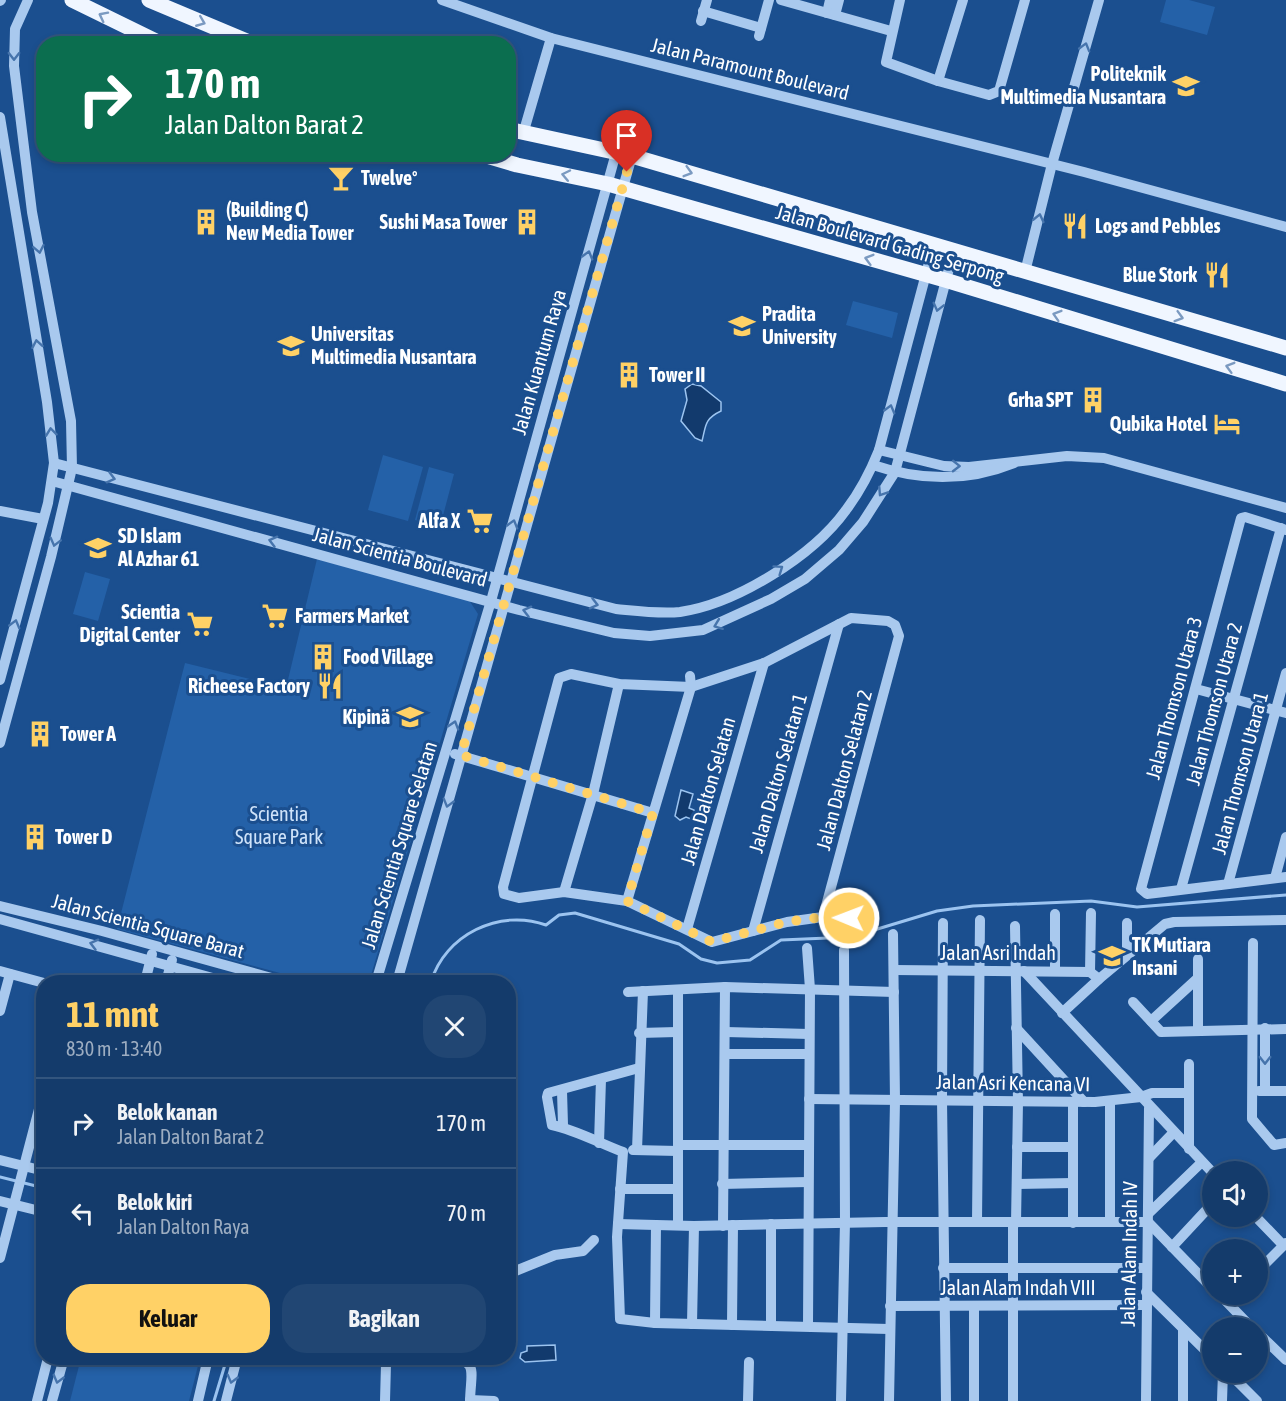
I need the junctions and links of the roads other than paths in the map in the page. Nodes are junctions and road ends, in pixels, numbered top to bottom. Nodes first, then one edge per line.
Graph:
1 (28, 0) edge
2 (72, 0) edge
3 (149, 0) edge
4 (442, 0) edge
5 (769, 0) edge
6 (781, 0) edge
7 (830, 0) edge
8 (839, 0) edge
9 (900, 0) edge
10 (963, 0) edge
11 (1025, 0) edge
12 (1099, 0) edge
13 (704, 11) edge
14 (831, 14) junction
15 (891, 31) junction
16 (146, 36) edge
17 (235, 36) edge
18 (551, 38) junction
19 (939, 81) junction
20 (0, 117) edge
21 (516, 131) edge
22 (616, 153) junction
23 (632, 156) junction
24 (507, 162) edge
25 (1052, 164) junction
26 (615, 186) junction
27 (1286, 227) edge
28 (934, 244) junction
29 (954, 250) junction
30 (1025, 272) junction
31 (925, 275) junction
32 (945, 280) junction
33 (1286, 348) edge
34 (1286, 384) edge
35 (879, 450) junction
36 (900, 455) junction
37 (1022, 460) junction
38 (54, 463) junction
39 (873, 465) junction
40 (72, 468) junction
41 (895, 472) junction
42 (52, 481) junction
43 (69, 485) junction
44 (1286, 508) edge
45 (0, 511) edge
46 (44, 519) junction
47 (1284, 529) edge
48 (497, 580) junction
49 (510, 582) junction
50 (732, 595) junction
51 (491, 601) junction
52 (504, 606) junction
53 (741, 613) junction
54 (839, 624) junction
55 (764, 663) junction
56 (1286, 673) edge
57 (0, 680) edge
58 (690, 681) junction
59 (619, 684) junction
60 (1196, 688) junction
61 (1234, 698) junction
62 (1281, 711) edge
63 (0, 743) edge
64 (446, 751) junction
65 (461, 755) junction
66 (533, 776) junction
67 (593, 794) junction
68 (653, 813) junction
69 (1286, 837) edge
70 (1280, 877) edge
71 (1228, 884) junction
72 (1181, 889) junction
73 (564, 892) junction
74 (627, 901) junction
75 (0, 906) edge
76 (1090, 913) dead end
77 (1055, 914) dead end
78 (823, 917) junction
79 (849, 918) dead end
80 (0, 919) edge
81 (980, 920) dead end
82 (1286, 920) edge
83 (943, 923) dead end
84 (1127, 923) dead end
85 (1015, 926) dead end
86 (687, 929) junction
87 (753, 931) junction
88 (893, 934) dead end
89 (127, 938) junction
90 (1253, 943) dead end
91 (155, 946) junction
92 (807, 948) dead end
93 (844, 950) dead end
94 (122, 952) junction
95 (175, 952) junction
96 (1127, 954) junction
97 (1198, 959) dead end
98 (150, 960) junction
99 (170, 965) junction
100 (942, 968) junction
101 (894, 970) junction
102 (1055, 971) junction
103 (979, 972) junction
104 (1018, 972) junction
105 (5, 973) edge
106 (147, 975) edge
107 (168, 975) edge
108 (204, 975) edge
109 (260, 975) edge
110 (378, 975) edge
111 (399, 975) edge
112 (1094, 975) junction
113 (1198, 978) junction
114 (36, 981) edge
115 (725, 987) junction
116 (810, 989) junction
117 (642, 991) junction
118 (678, 991) junction
119 (628, 992) dead end
120 (845, 992) junction
121 (894, 992) junction
122 (1132, 1002) dead end
123 (0, 1011) edge
124 (1062, 1013) junction
125 (1151, 1021) junction
126 (1016, 1028) junction
127 (1259, 1029) junction
128 (1286, 1029) edge
129 (1198, 1031) junction
130 (677, 1032) junction
131 (726, 1032) junction
132 (639, 1033) junction
133 (809, 1034) junction
134 (726, 1054) junction
135 (809, 1054) junction
136 (1189, 1064) dead end
137 (639, 1068) junction
138 (601, 1078) junction
139 (1068, 1084) junction
140 (1029, 1087) dead end
141 (1253, 1091) junction
142 (1265, 1091) junction
143 (1286, 1091) edge
144 (1189, 1093) junction
145 (1141, 1097) junction
146 (809, 1099) junction
147 (845, 1100) junction
148 (942, 1100) junction
149 (890, 1101) junction
150 (1018, 1102) junction
151 (1078, 1102) junction
152 (1110, 1102) junction
153 (979, 1104) junction
154 (1149, 1108) junction
155 (36, 1119) edge
156 (1173, 1133) junction
157 (599, 1143) junction
158 (1286, 1143) edge
159 (722, 1144) junction
160 (808, 1145) junction
161 (1017, 1147) junction
162 (1073, 1147) junction
163 (678, 1148) junction
164 (1189, 1149) junction
165 (637, 1150) junction
166 (623, 1152) junction
167 (1149, 1158) junction
168 (0, 1160) edge
169 (1202, 1162) joint
170 (22, 1170) junction
171 (36, 1171) edge
172 (808, 1182) junction
173 (722, 1184) junction
174 (1017, 1184) junction
175 (1073, 1184) junction
176 (678, 1188) junction
177 (620, 1189) junction
178 (0, 1201) edge
179 (15, 1205) junction
180 (36, 1210) edge
181 (1202, 1215) edge
182 (1148, 1218) junction
183 (1073, 1220) junction
184 (845, 1222) junction
185 (891, 1222) junction
186 (977, 1222) junction
187 (1110, 1222) junction
188 (943, 1223) junction
189 (1014, 1223) junction
190 (618, 1224) junction
191 (771, 1224) junction
192 (807, 1224) junction
193 (656, 1225) junction
194 (678, 1225) junction
195 (728, 1225) junction
196 (694, 1226) junction
197 (1267, 1227) edge
198 (594, 1240) dead end
199 (1285, 1244) edge
200 (1172, 1247) junction
201 (0, 1258) edge
202 (1268, 1261) edge
203 (943, 1268) junction
204 (1146, 1268) junction
205 (1013, 1269) junction
206 (516, 1271) edge
207 (1202, 1278) edge
208 (1146, 1292) junction
209 (1146, 1305) junction
210 (1229, 1305) edge
211 (890, 1306) junction
212 (944, 1306) junction
213 (974, 1306) junction
214 (1012, 1307) junction
215 (1241, 1317) edge
216 (655, 1323) junction
217 (692, 1324) junction
218 (732, 1325) junction
219 (771, 1325) junction
220 (808, 1326) junction
221 (843, 1326) junction
222 (889, 1329) junction
223 (1183, 1329) junction
224 (1268, 1343) edge
225 (1202, 1347) edge
226 (1286, 1360) edge
227 (749, 1362) dead end
228 (46, 1365) edge
229 (62, 1365) edge
230 (206, 1365) edge
231 (235, 1365) edge
232 (388, 1365) edge
233 (470, 1365) edge
234 (1223, 1383) edge
235 (1239, 1383) edge
236 (470, 1400) edge
237 (37, 1401) edge
238 (52, 1401) edge
239 (198, 1401) edge
240 (226, 1401) edge
241 (385, 1401) edge
242 (494, 1401) edge
243 (748, 1401) edge
244 (842, 1401) edge
245 (889, 1401) edge
246 (946, 1401) edge
247 (974, 1401) edge
248 (1013, 1401) edge
249 (1146, 1401) edge
250 (1183, 1401) edge
251 (1222, 1401) edge
252 (1257, 1401) edge

1 -> 40 street
16 -> 2 main road
3 -> 17 main road
4 - 18 street, Jalan Paramount Boulevard
5 - 13 street
6 - 14 street
7 - 14 street
8 - 14 street
9 - 15 street
10 - 19 street
11 - 19 street
25 -> 12 street
14 - 15 street
15 - 19 street
18 - 21 street
18 - 25 street, Jalan Paramount Boulevard
38 -> 20 street
21 - 22 main road, Jalan Boulevard Gading Serpong
22 - 23 main road, Jalan Boulevard Gading Serpong
22 - 26 street, Jalan Kuantum Raya
23 - 26 street, Jalan Kuantum Raya
23 -> 28 main road, Jalan Boulevard Gading Serpong
26 -> 24 main road, Jalan Boulevard Gading Serpong
25 - 27 street, Jalan Paramount Boulevard
30 -> 25 street
31 -> 26 main road, Jalan Boulevard Gading Serpong
48 -> 26 street, Jalan Kuantum Raya
26 - 49 street, Jalan Kuantum Raya
28 - 29 main road, Jalan Boulevard Gading Serpong
28 - 31 street, Jalan Scientia Boulevard
29 - 30 main road, Jalan Boulevard Gading Serpong
29 - 32 street, Jalan Scientia Boulevard
30 -> 33 main road, Jalan Boulevard Gading Serpong
31 - 32 main road, Jalan Boulevard Gading Serpong
35 -> 31 street, Jalan Scientia Boulevard
34 -> 32 main road, Jalan Boulevard Gading Serpong
32 -> 36 street, Jalan Scientia Boulevard
35 - 36 street
35 - 39 street, Jalan Scientia Boulevard
36 -> 37 street
36 - 41 street, Jalan Scientia Boulevard
37 - 41 street
37 - 44 street
38 - 40 street, Jalan Scientia Boulevard
38 - 42 street
39 - 41 street
50 -> 39 street, Jalan Scientia Boulevard
40 - 43 street
40 -> 48 street, Jalan Scientia Boulevard
41 -> 53 street, Jalan Scientia Boulevard
42 - 43 street, Jalan Scientia Boulevard
42 - 46 street
51 -> 43 street, Jalan Scientia Boulevard
43 -> 63 street
45 - 46 street
57 -> 46 street
47 - 60 street, Jalan Thomson Utara 3
47 - 61 street, Jalan Thomson Utara 2
48 - 49 street, Jalan Scientia Boulevard
48 - 51 street, Jalan Scientia Square Selatan
49 -> 50 street, Jalan Scientia Boulevard
49 - 52 street, Jalan Kuantum Raya
50 - 53 street
51 - 52 street, Jalan Scientia Boulevard
64 -> 51 street, Jalan Scientia Square Selatan
53 -> 52 street, Jalan Scientia Boulevard
52 - 65 street, Jalan Scientia Square Selatan
54 - 55 street
54 - 78 street, Jalan Dalton Selatan 2
54 - 87 street, Jalan Dalton Selatan 1
55 - 58 street
55 - 86 street, Jalan Dalton Selatan
56 - 62 street, Jalan Thomson Utara 1
58 - 59 street
58 - 68 street
59 - 66 street
59 - 67 street
60 - 61 street
60 - 72 street, Jalan Thomson Utara 3
61 - 62 street
61 - 72 street, Jalan Thomson Utara 2
62 - 71 street, Jalan Thomson Utara 1
64 - 65 street
64 - 110 street, Jalan Scientia Square Selatan
65 - 66 street
65 -> 111 street, Jalan Scientia Square Selatan
66 - 67 street
66 - 73 street
67 - 68 street
67 - 73 street
68 - 74 street
69 - 70 street
70 - 71 street
71 - 72 street
73 - 74 street
74 - 86 street
75 - 89 street, Jalan Scientia Square Barat
76 - 112 street
77 - 102 street
78 - 79 street
78 - 87 street
94 -> 80 street, Jalan Scientia Square Barat
81 - 103 street
82 - 96 street
83 - 100 street
84 - 96 street
85 - 104 street
86 - 87 street
88 - 101 street
89 - 91 street, Jalan Scientia Square Barat
89 - 94 street
90 - 127 street
91 - 95 street, Jalan Scientia Square Barat
91 - 98 street
92 - 116 street
93 - 120 street
94 - 98 street, Jalan Scientia Square Barat
95 - 99 street
95 - 109 street, Jalan Scientia Square Barat
96 - 112 street
97 - 113 street
98 - 99 street, Jalan Scientia Square Barat
98 - 106 street
99 - 107 street
99 - 108 street, Jalan Scientia Square Barat
100 - 101 street, Jalan Asri Indah
100 - 103 street, Jalan Asri Indah
100 - 148 street
101 - 121 street
102 - 104 street, Jalan Asri Indah
102 - 112 street, Jalan Asri Indah
103 - 104 street, Jalan Asri Indah
103 - 153 street
104 - 124 street
104 - 126 street
105 - 114 street
105 - 123 street
112 - 124 street
113 - 125 street
113 - 129 street
115 - 116 street
115 - 118 street
115 - 131 street
116 - 120 street
116 - 133 street
117 - 118 street
117 - 119 street
117 - 132 street
118 - 130 street
120 - 121 street
120 - 147 street
121 - 149 street
122 - 125 street
124 - 145 street
125 - 129 street
126 - 139 street
126 - 150 street
127 - 128 street
127 - 129 street
127 - 141 street
127 -> 142 street
130 - 132 street
130 - 163 street
131 - 133 street
131 - 134 street
132 - 137 street
133 - 135 street
134 - 135 street
134 - 159 street
135 - 146 street
136 - 144 street
137 - 138 street
137 - 165 street
138 - 157 street
138 - 157 street
139 - 140 street
139 - 151 street
141 - 142 street
141 - 158 street
142 - 143 street
144 - 145 street, Jalan Asri Kencana VI
144 - 164 street
145 - 152 street, Jalan Asri Kencana VI
145 - 154 street
146 - 147 street, Jalan Asri Kencana VI
146 - 160 street
147 - 149 street, Jalan Asri Kencana VI
147 - 184 street
148 - 149 street, Jalan Asri Kencana VI
148 - 153 street, Jalan Asri Kencana VI
148 - 188 street
149 - 185 street
150 - 151 street, Jalan Asri Kencana VI
150 - 153 street, Jalan Asri Kencana VI
150 - 161 street
151 - 152 street, Jalan Asri Kencana VI
151 - 162 street
152 - 187 street
153 - 186 street
154 - 156 street
154 - 167 street, Jalan Alam Indah IV
155 - 170 street
156 - 164 street
156 - 167 street
157 - 166 street
159 - 160 street
159 - 163 street
159 - 173 street
160 - 172 street
161 - 162 street
161 - 174 street
162 - 175 street
163 - 165 street
163 - 176 street
164 - 169 street
165 - 166 street
166 - 177 street
167 - 182 street, Jalan Alam Indah IV
168 - 170 street
169 - 182 street
170 - 171 street
170 - 179 street
172 - 173 street
172 - 192 street
173 - 195 street
174 - 175 street
174 - 189 street
175 - 183 street
176 - 177 street
176 - 194 street
177 - 190 street
178 - 179 street
179 - 180 street
179 - 201 street
181 - 200 street
182 - 187 street
182 - 200 street
182 - 204 street, Jalan Alam Indah IV
183 - 187 street
183 - 189 street
184 - 185 street
184 - 192 street
184 - 221 street
185 - 188 street
185 - 211 street
186 - 188 street
186 - 189 street
188 - 203 street
189 - 205 street
190 - 193 street
190 - 216 street
191 - 192 street
191 - 195 street
191 - 219 street
192 - 220 street
193 - 194 street
193 - 216 street
194 - 196 street
195 - 196 street
195 - 218 street
196 - 217 street
197 - 199 street
198 - 206 street
199 - 202 street
200 - 207 street
203 - 205 street
203 - 212 street
204 - 205 street
204 - 208 street, Jalan Alam Indah IV
205 - 214 street
208 - 209 street, Jalan Alam Indah IV
208 - 223 street
209 - 214 street, Jalan Alam Indah VIII
209 - 249 street, Jalan Alam Indah IV
210 - 215 street
211 - 212 street, Jalan Alam Indah VIII
211 - 222 street
212 - 213 street, Jalan Alam Indah VIII
212 - 246 street
213 - 214 street, Jalan Alam Indah VIII
213 - 247 street
214 - 248 street
216 - 217 street
217 - 218 street
218 - 219 street
219 - 220 street
220 - 221 street
221 - 222 street
221 - 244 street
222 - 245 street
223 - 225 street
223 - 250 street
224 - 226 street
227 - 243 street
228 - 237 street
229 -> 238 street
230 - 239 street
231 -> 240 street
232 - 241 street
233 - 236 street
234 - 251 street
235 - 252 street
236 - 242 street

